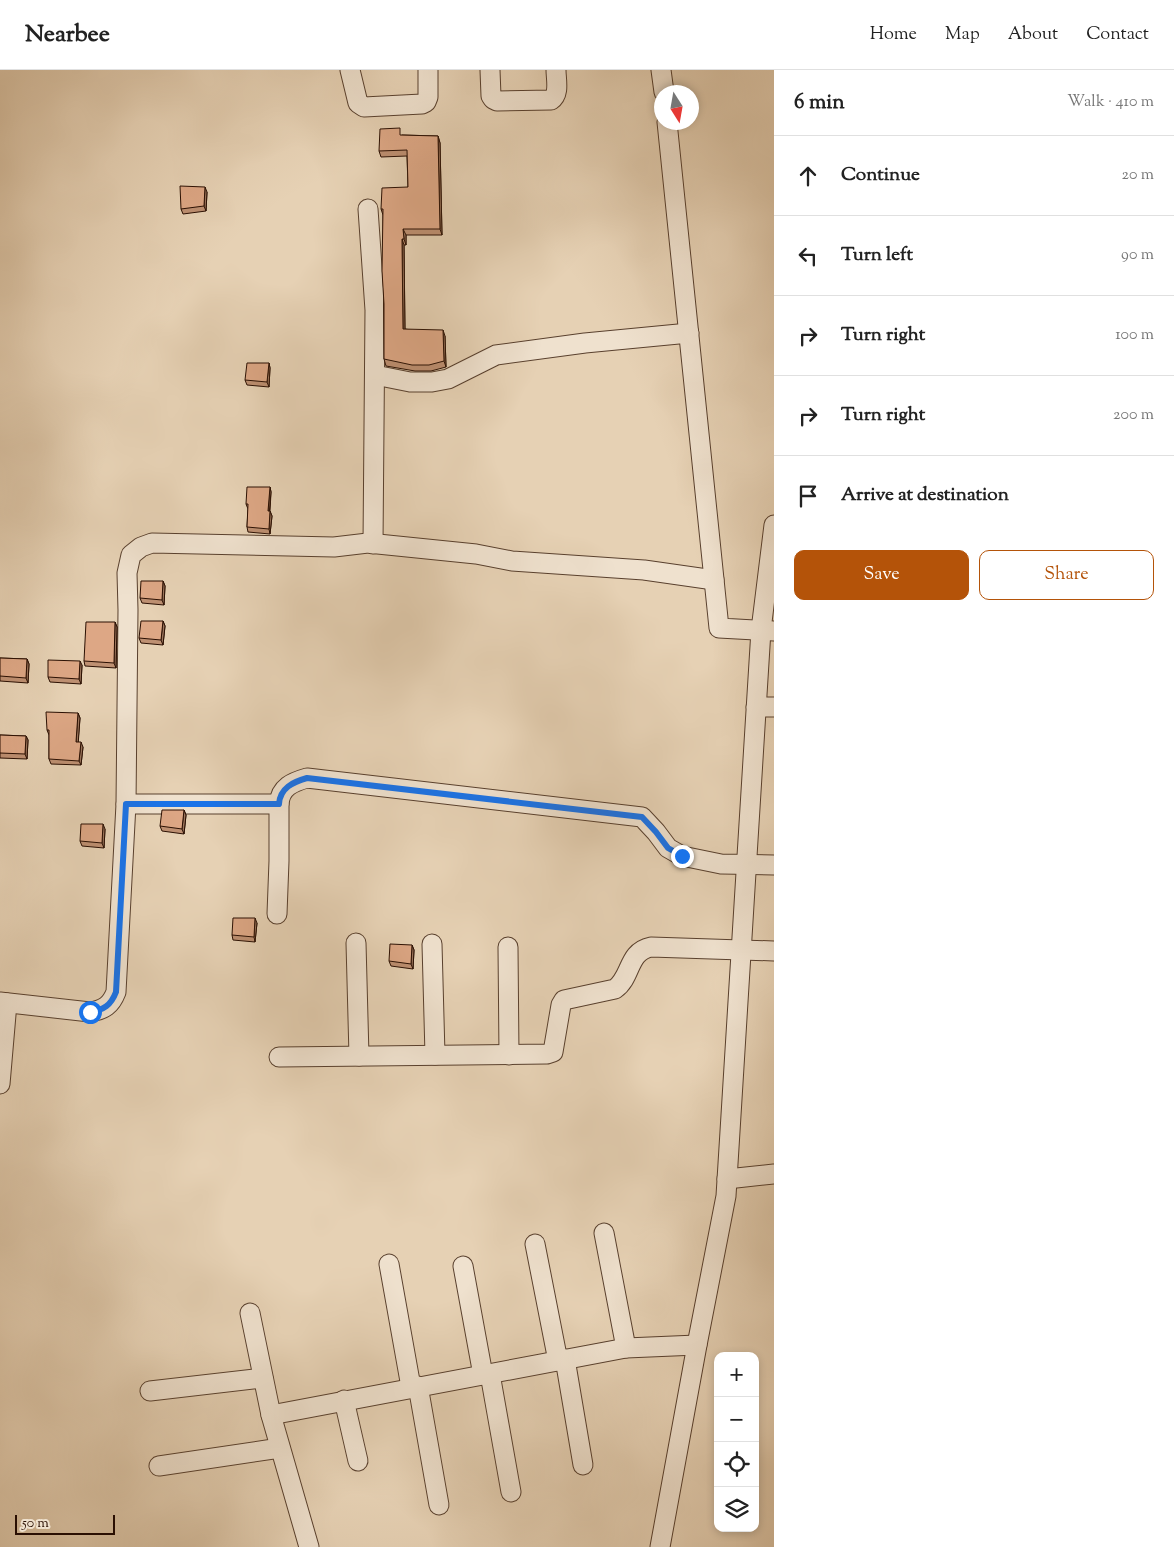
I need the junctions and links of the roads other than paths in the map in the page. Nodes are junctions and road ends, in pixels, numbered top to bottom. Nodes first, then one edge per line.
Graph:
1 (350, 70) edge
2 (428, 70) edge
3 (490, 70) edge
4 (556, 70) edge
5 (661, 70) edge
6 (663, 85) edge
7 (668, 130) edge
8 (368, 209) dead end
9 (689, 333) junction
10 (375, 376) junction
11 (773, 536) edge
12 (373, 544) junction
13 (714, 580) junction
14 (767, 630) edge
15 (765, 707) edge
16 (126, 804) junction
17 (279, 804) junction
18 (746, 865) junction
19 (774, 865) edge
20 (277, 914) dead end
21 (356, 944) dead end
22 (432, 944) dead end
23 (508, 948) dead end
24 (741, 950) junction
25 (774, 951) edge
26 (3, 1002) edge
27 (435, 1055) junction
28 (509, 1055) junction
29 (359, 1056) junction
30 (279, 1057) dead end
31 (0, 1084) edge
32 (774, 1174) edge
33 (727, 1179) junction
34 (604, 1233) dead end
35 (535, 1244) dead end
36 (389, 1264) dead end
37 (463, 1266) dead end
38 (250, 1313) dead end
39 (697, 1345) junction
40 (626, 1348) junction
41 (562, 1360) junction
42 (487, 1375) junction
43 (263, 1378) junction
44 (414, 1386) junction
45 (150, 1391) dead end
46 (344, 1400) junction
47 (270, 1415) junction
48 (280, 1448) junction
49 (358, 1461) dead end
50 (583, 1465) dead end
51 (158, 1466) dead end
52 (511, 1492) dead end
53 (439, 1505) dead end
54 (308, 1547) edge
55 (660, 1547) edge

1 - 2 street
3 - 4 street
5 - 6 street
7 - 9 street
8 - 10 street
9 - 10 street
9 - 13 street
10 - 12 street
11 - 14 street
12 - 13 street
12 - 16 street
13 - 14 street
14 - 15 street
15 - 18 street
16 - 17 street
16 - 26 street
17 - 18 street
17 - 20 street
18 - 19 street
18 - 24 street
21 - 29 street
22 - 27 street
23 - 28 street
24 - 25 street
24 - 28 street
24 - 33 street
26 - 31 street
27 - 28 street
27 - 29 street
29 - 30 street
32 - 33 street
33 - 39 street
34 - 40 street
35 - 41 street
36 - 44 street
37 - 42 street
38 - 43 street
39 - 40 street
39 - 55 street
40 - 41 street
41 - 42 street
41 - 50 street
42 - 44 street
42 - 52 street
43 - 45 street
43 - 47 street
44 - 46 street
44 - 53 street
46 - 47 street
46 - 49 street
47 - 48 street
48 - 51 street
48 - 54 street

